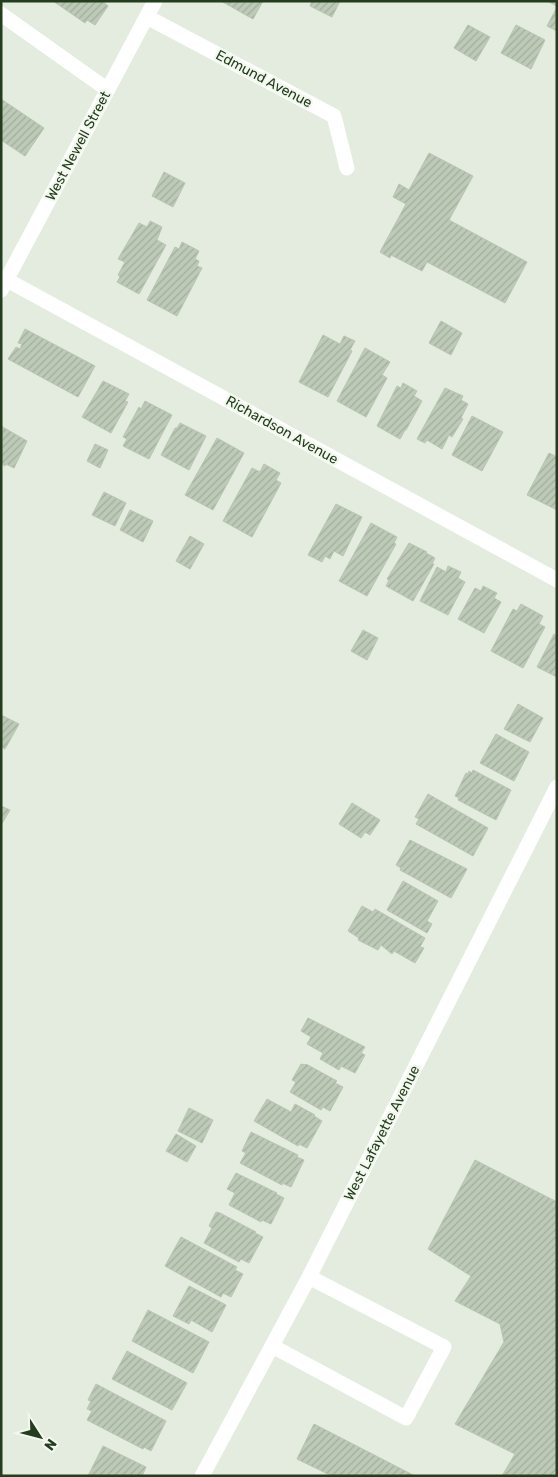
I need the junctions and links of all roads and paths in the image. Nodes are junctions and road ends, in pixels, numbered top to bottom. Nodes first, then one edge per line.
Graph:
1 (155, 1) edge
2 (1, 14) edge
3 (147, 16) junction
4 (108, 90) junction
5 (347, 168) dead end
6 (4, 285) edge
7 (557, 580) edge
8 (557, 787) edge
9 (309, 1277) junction
10 (272, 1346) junction
11 (202, 1476) edge

1 - 3 street, West Newell Street
2 - 4 street
3 - 4 street, West Newell Street
3 - 5 street, Edmund Avenue
4 - 6 street, West Newell Street
6 - 7 street, Richardson Avenue
8 - 9 street, West Lafayette Avenue
9 - 10 street, West Lafayette Avenue
9 - 10 street
10 - 11 street, West Lafayette Avenue

